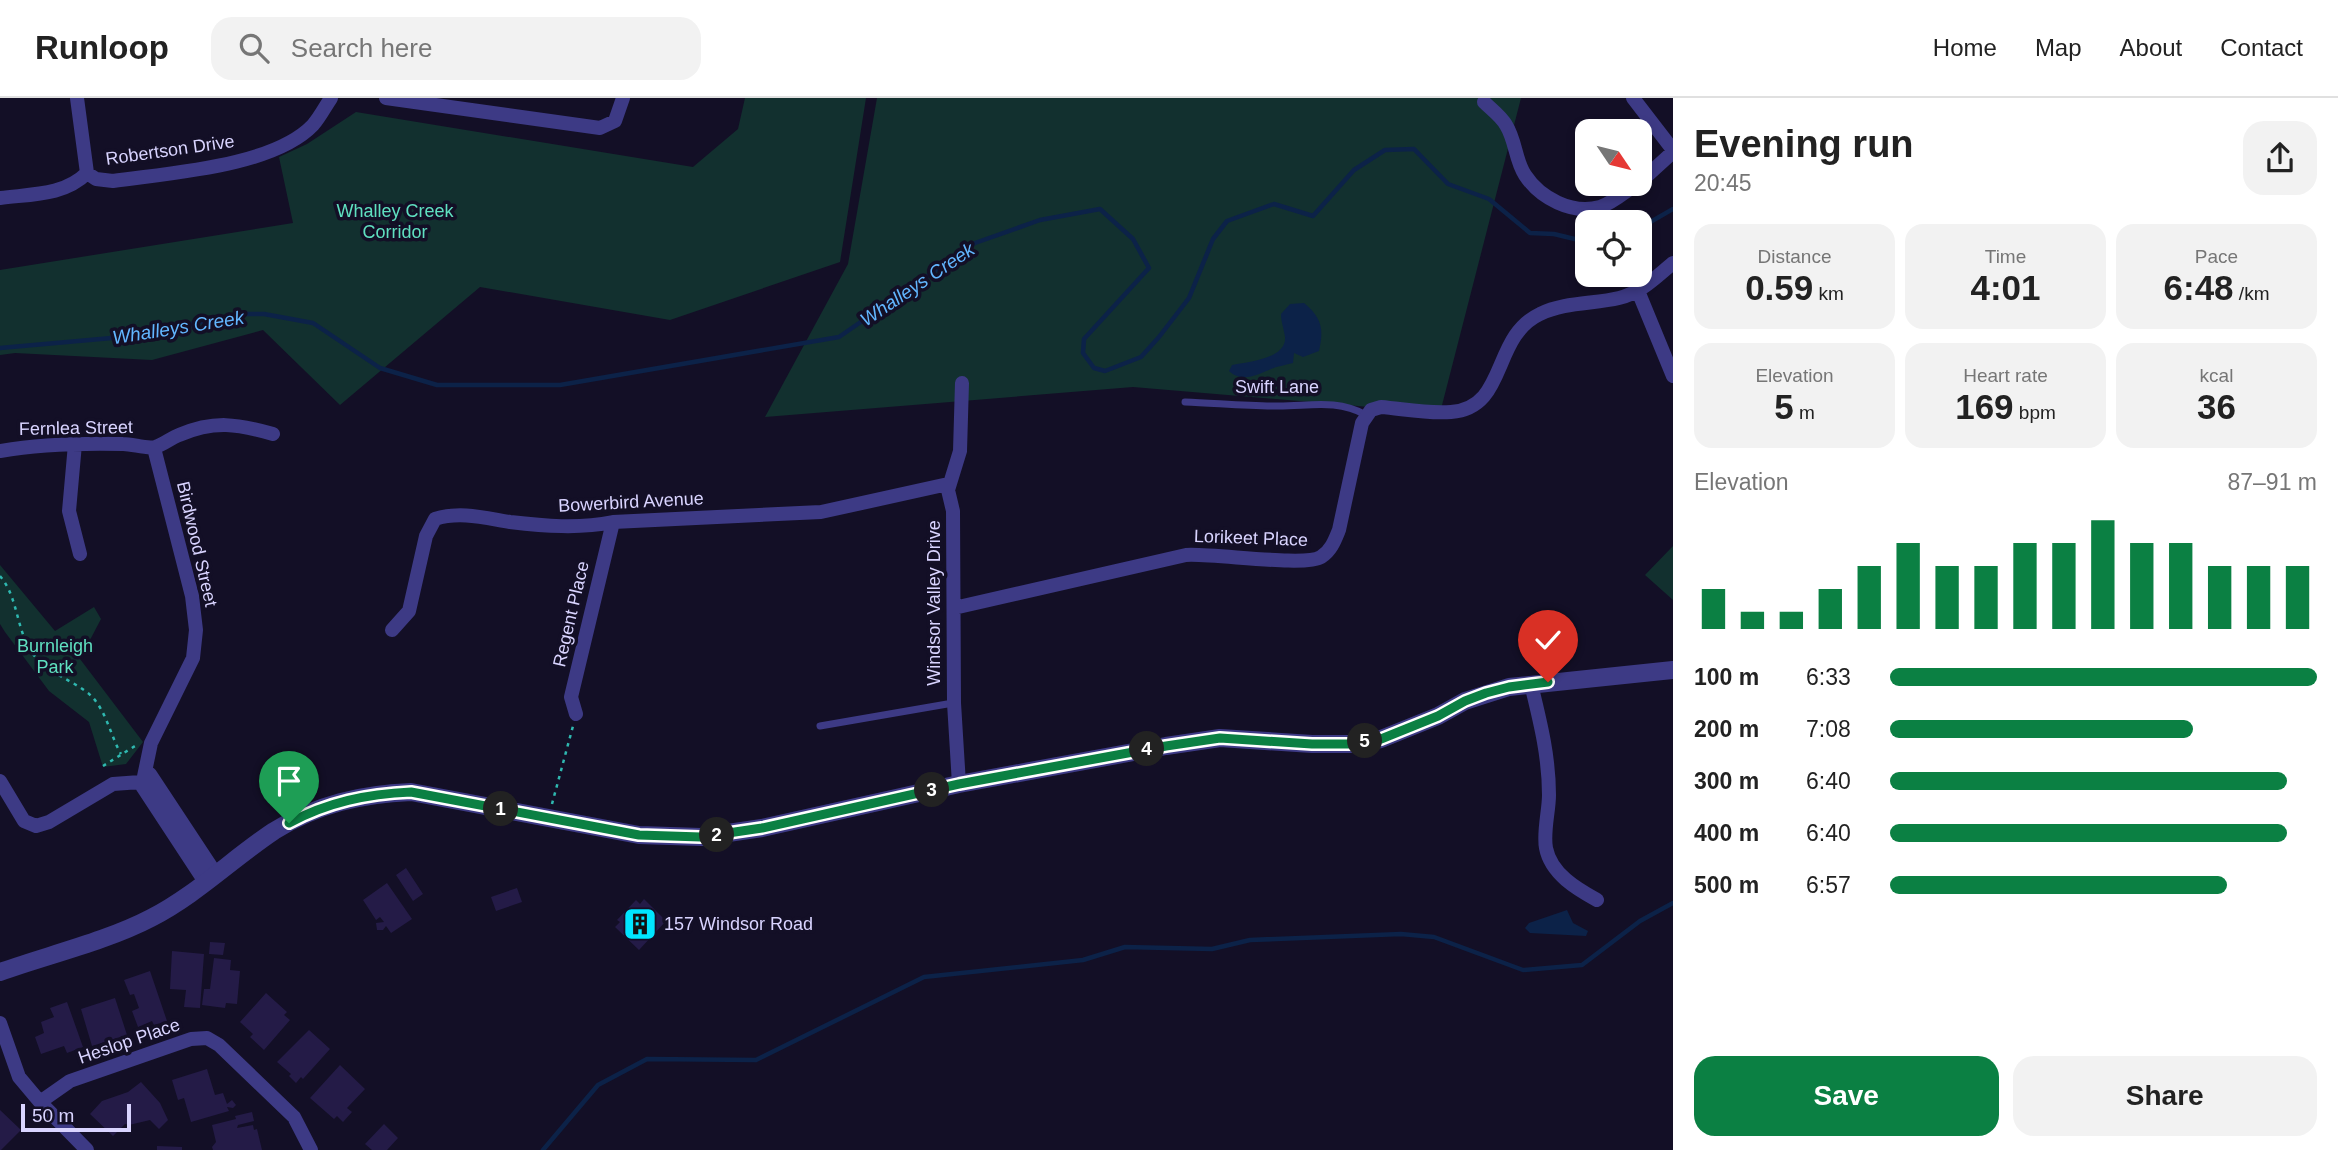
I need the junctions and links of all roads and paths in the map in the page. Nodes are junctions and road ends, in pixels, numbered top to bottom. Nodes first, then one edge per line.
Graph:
1 (77, 98) edge
2 (331, 98) edge
3 (386, 98) edge
4 (623, 98) edge
5 (1633, 98) edge
6 (1483, 102) dead end
7 (1673, 151) edge
8 (1652, 170) edge
9 (87, 173) junction
10 (1618, 196) edge
11 (0, 198) edge
12 (1673, 263) edge
13 (1639, 291) junction
14 (1673, 376) edge
15 (962, 383) dead end
16 (1185, 402) dead end
17 (1366, 415) junction
18 (273, 434) dead end
19 (75, 444) junction
20 (153, 448) junction
21 (0, 451) edge
22 (948, 484) junction
23 (613, 522) junction
24 (80, 554) dead end
25 (0, 576) edge
26 (954, 608) junction
27 (392, 630) dead end
28 (1673, 670) edge
29 (1531, 684) junction
30 (954, 703) junction
31 (576, 715) joint
32 (820, 726) dead end
33 (155, 732) junction
34 (121, 754) junction
35 (103, 766) dead end
36 (0, 781) edge
37 (148, 781) junction
38 (959, 784) junction
39 (552, 804) dead end
40 (211, 878) junction
41 (1597, 900) dead end
42 (0, 972) edge
43 (0, 1023) edge
44 (40, 1102) junction
45 (87, 1150) edge
46 (311, 1150) edge

1 - 9 street
2 - 9 street, Robertson Drive
3 - 4 street
5 - 7 street
6 - 10 street
7 - 8 street
9 - 11 street, Robertson Drive
12 - 13 street
13 - 14 street
13 - 17 street
15 - 22 street, Windsor Valley Drive
16 - 17 lane, Swift Lane
17 - 26 street, Lorikeet Place
18 - 20 street, Fernlea Street
19 - 20 street, Fernlea Street
19 - 21 street, Fernlea Street
19 - 24 street
20 - 33 street, Birdwood Street
22 - 23 street, Bowerbird Avenue
22 - 26 street, Windsor Valley Drive
23 - 27 street, Bowerbird Avenue
23 - 31 street, Regent Place
25 - 34 path
26 - 30 street, Windsor Valley Drive
28 - 29 street
29 - 38 street
29 - 41 street
30 - 32 lane
30 - 38 street, Windsor Valley Drive
31 - 39 path
33 - 34 path
33 - 37 street, Birdwood Street
34 - 35 path
36 - 37 street
37 - 40 street, Birdwood Street
38 - 40 street
40 - 42 street
43 - 44 street
44 - 45 street
44 - 46 street, Heslop Place

